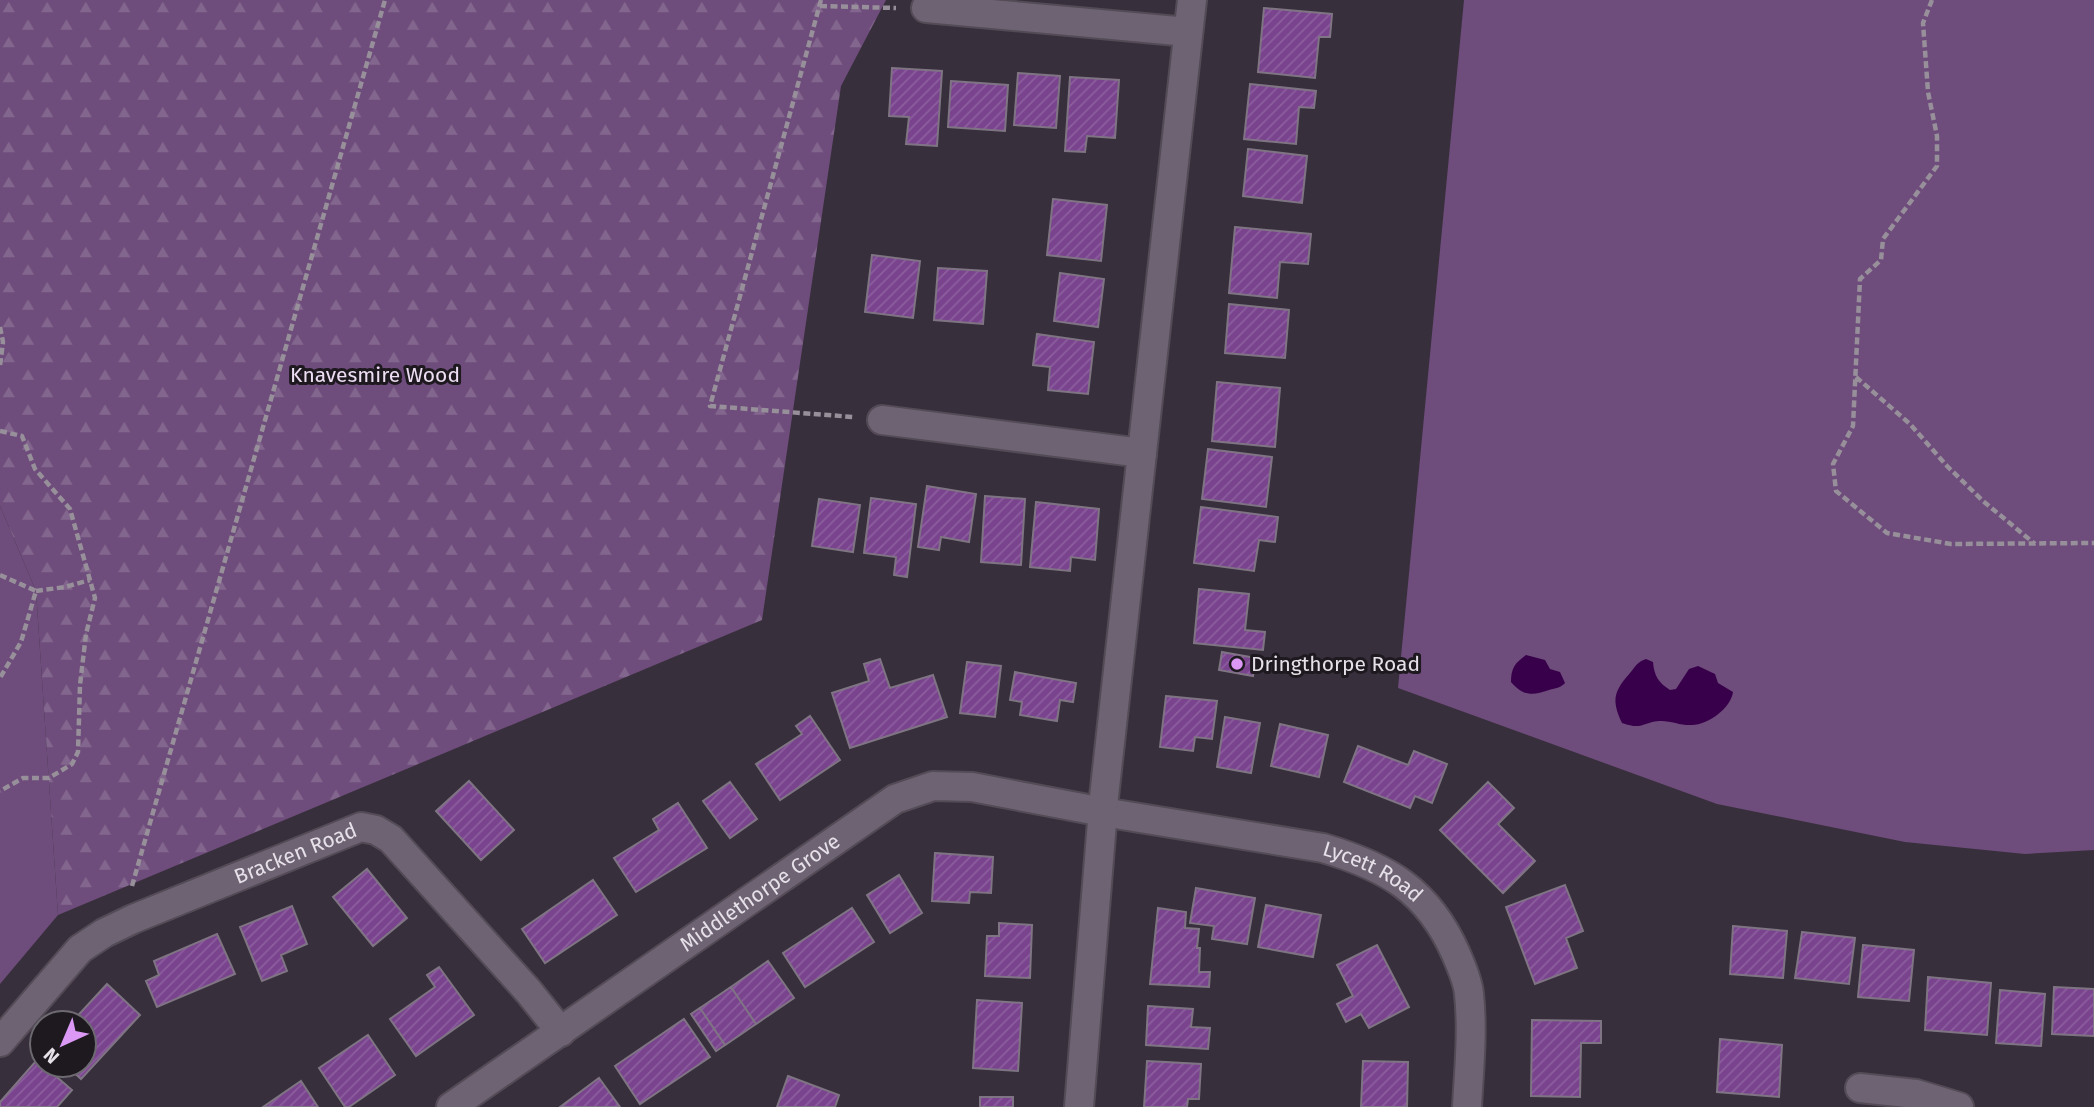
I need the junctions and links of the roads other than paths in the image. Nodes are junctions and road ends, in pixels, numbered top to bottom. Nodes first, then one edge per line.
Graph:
1 (1192, 0) edge
2 (926, 8) road end
3 (1188, 32) junction
4 (882, 420) road end
5 (1142, 453) junction
6 (1103, 812) junction
7 (561, 1032) junction
8 (0, 1042) edge
9 (1860, 1088) dead end
10 (451, 1107) edge
11 (1079, 1107) edge
12 (1467, 1107) edge
13 (1959, 1107) edge

1 - 3 street
2 - 3 street
3 - 5 street
4 - 5 street
5 - 6 street
6 - 7 street, Middlethorpe Grove
6 - 11 street
6 - 12 street, Lycett Road
7 - 8 street, Bracken Road
7 - 10 street, Middlethorpe Grove
9 - 13 street

